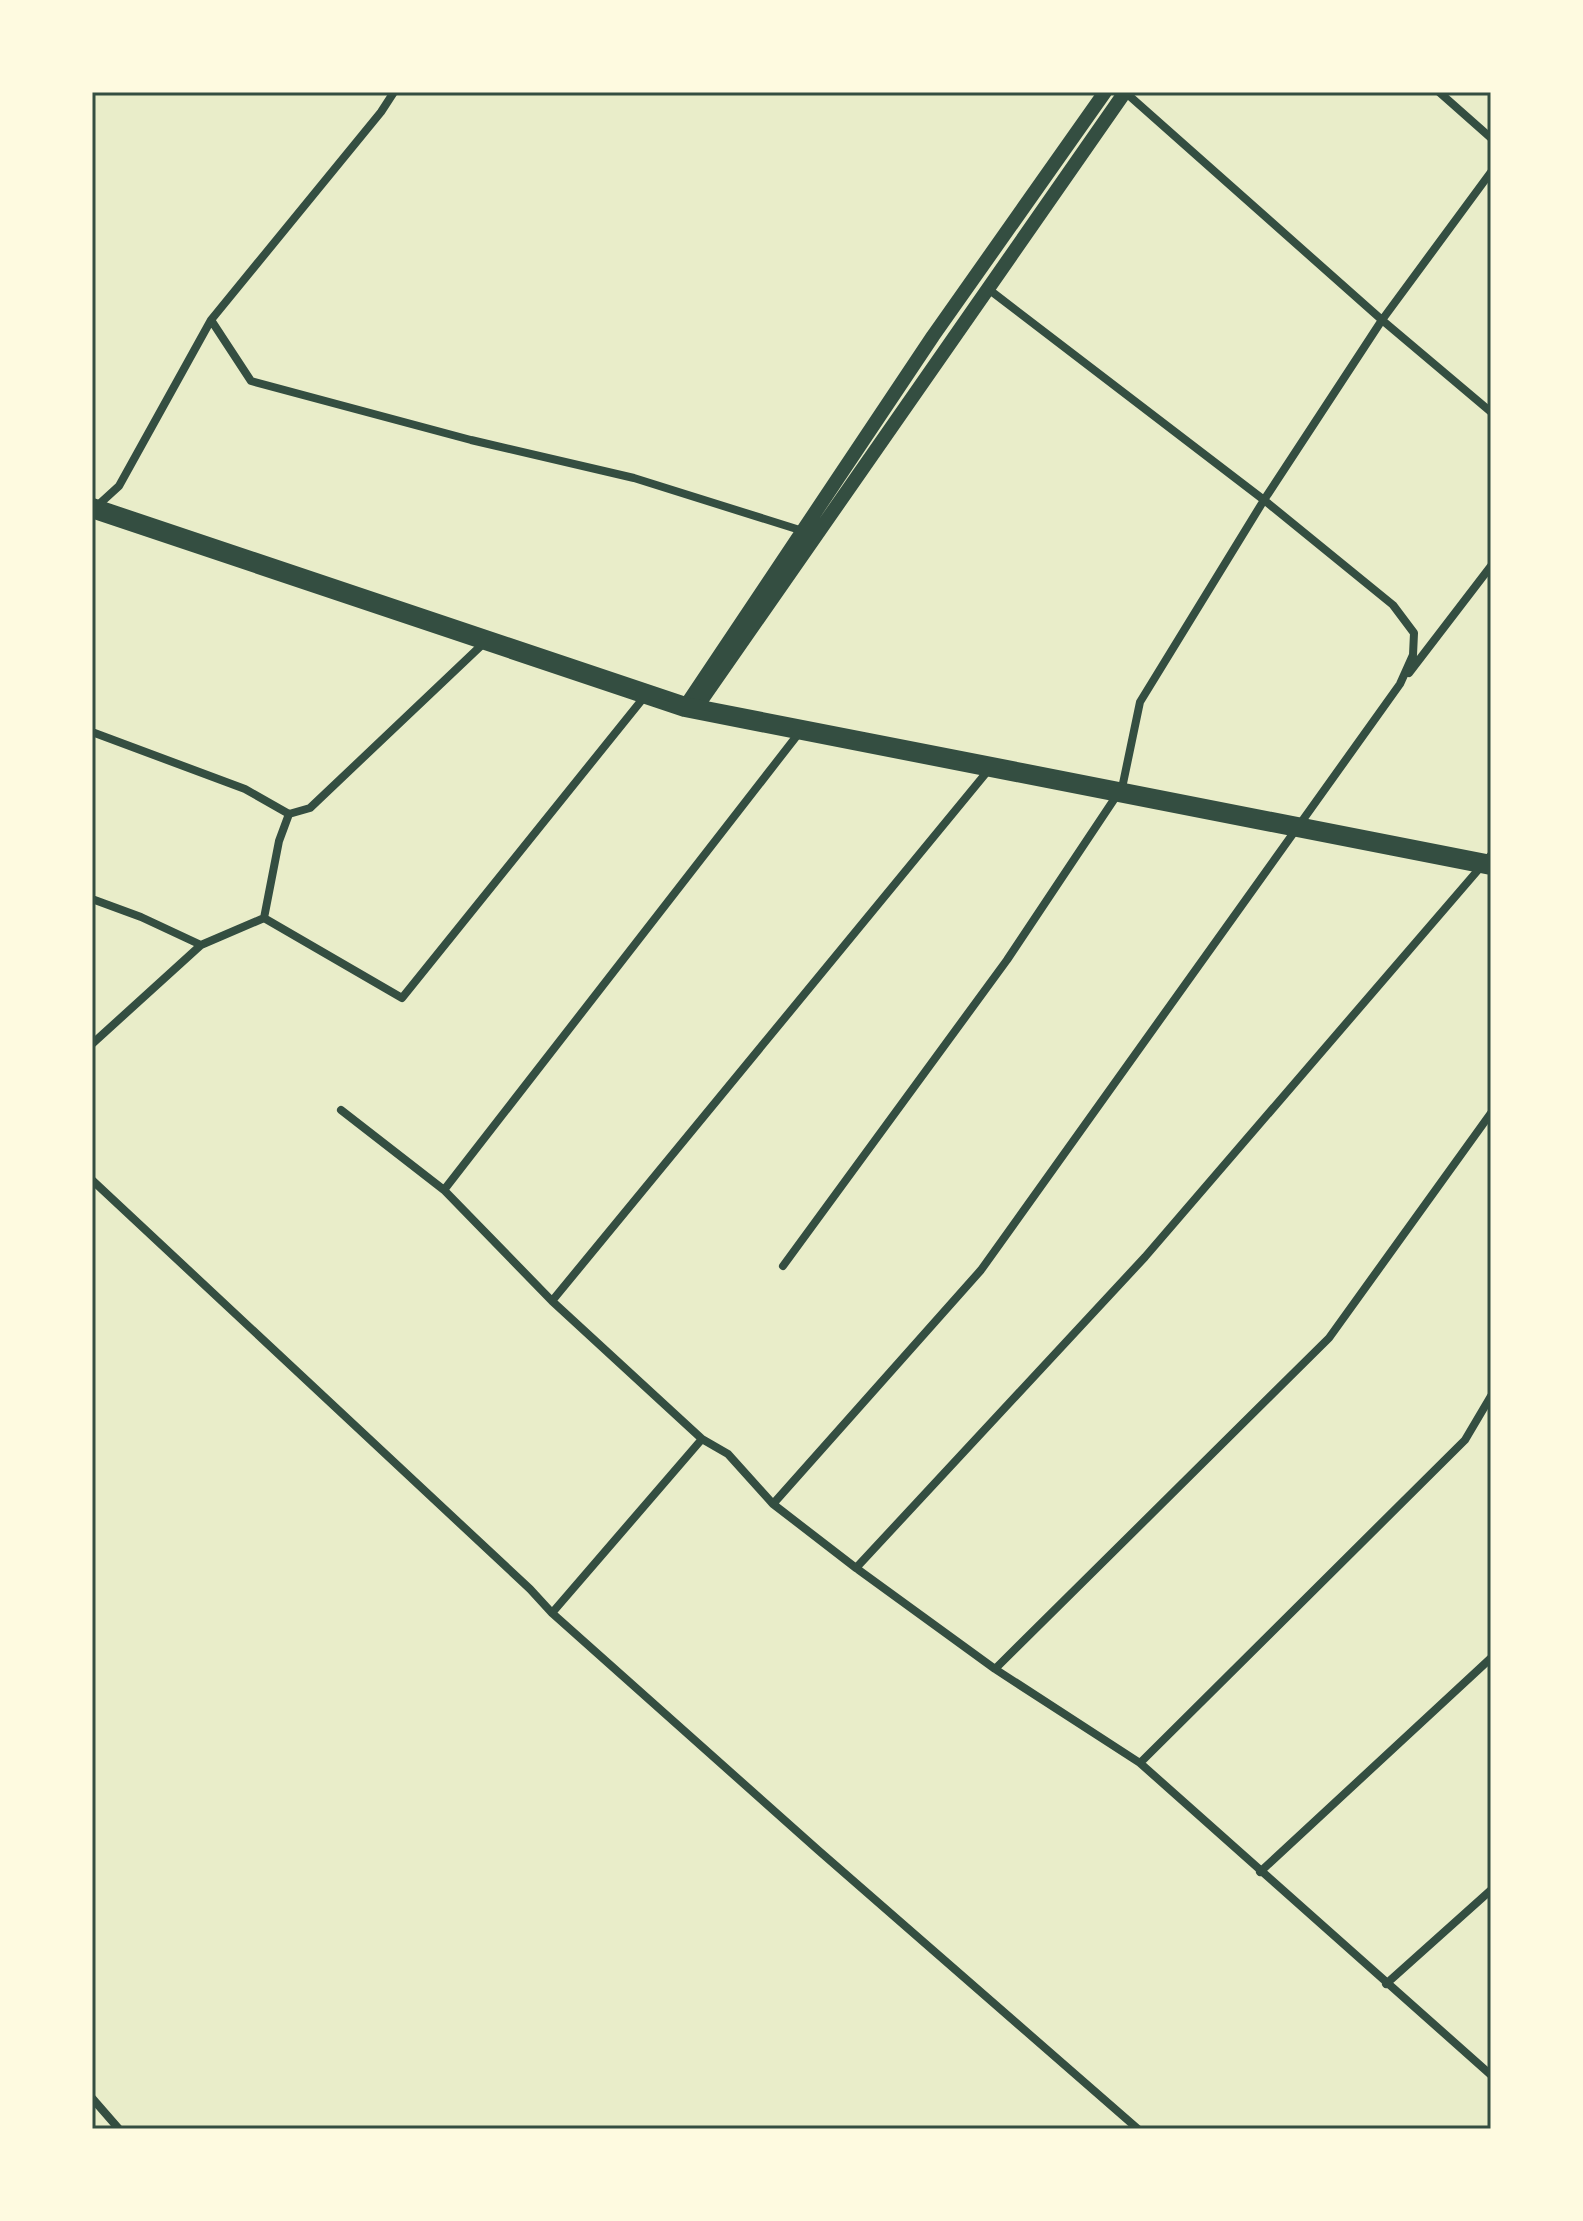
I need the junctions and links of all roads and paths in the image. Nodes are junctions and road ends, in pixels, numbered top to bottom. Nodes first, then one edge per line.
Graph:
1 (394, 92) edge
2 (1105, 92) edge
3 (1125, 92) edge
4 (1439, 92) edge
5 (1491, 138) edge
6 (1491, 172) edge
7 (987, 288) junction
8 (211, 320) junction
9 (1382, 320) junction
10 (1491, 412) edge
11 (1264, 500) junction
12 (93, 509) edge
13 (803, 531) junction
14 (1491, 566) edge
15 (487, 640) junction
16 (1400, 684) junction
17 (647, 694) junction
18 (690, 707) junction
19 (802, 729) junction
20 (92, 732) edge
21 (991, 767) junction
22 (1121, 793) junction
23 (289, 814) junction
24 (1299, 827) junction
25 (1489, 861) edge
26 (92, 899) edge
27 (264, 918) junction
28 (201, 945) junction
29 (92, 1044) edge
30 (341, 1110) dead end
31 (1491, 1113) edge
32 (92, 1180) edge
33 (444, 1190) junction
34 (783, 1266) dead end
35 (552, 1301) junction
36 (1491, 1396) edge
37 (702, 1439) junction
38 (773, 1504) junction
39 (856, 1568) junction
40 (552, 1613) junction
41 (1491, 1658) edge
42 (995, 1669) junction
43 (1140, 1763) junction
44 (1260, 1872) junction
45 (1491, 1890) edge
46 (1386, 1984) junction
47 (1491, 2075) edge
48 (92, 2098) edge
49 (119, 2129) edge
50 (1138, 2129) edge

1 - 8 street
2 - 13 street
3 - 7 street
3 - 9 street
4 - 5 street
6 - 9 street
7 - 11 street
7 - 18 street
8 - 12 street
8 - 13 street
9 - 10 street
9 - 11 street
11 - 16 street
11 - 22 street
12 - 15 main road
13 - 18 street
14 - 16 street
15 - 17 main road
15 - 23 street
16 - 24 street
17 - 18 main road
17 - 27 street
18 - 19 main road
19 - 21 main road
19 - 33 street
20 - 23 street
21 - 22 main road
21 - 35 street
22 - 24 main road
22 - 34 street
23 - 27 street
24 - 25 main road
24 - 38 street
25 - 39 street
26 - 28 street
27 - 28 street
28 - 29 street
30 - 33 street
31 - 42 street
32 - 40 street
33 - 35 street
35 - 37 street
36 - 43 street
37 - 38 street
37 - 40 street
38 - 39 street
39 - 42 street
40 - 50 street
41 - 44 street
42 - 43 street
43 - 44 street
44 - 46 street
45 - 46 street
46 - 47 street
48 - 49 street

